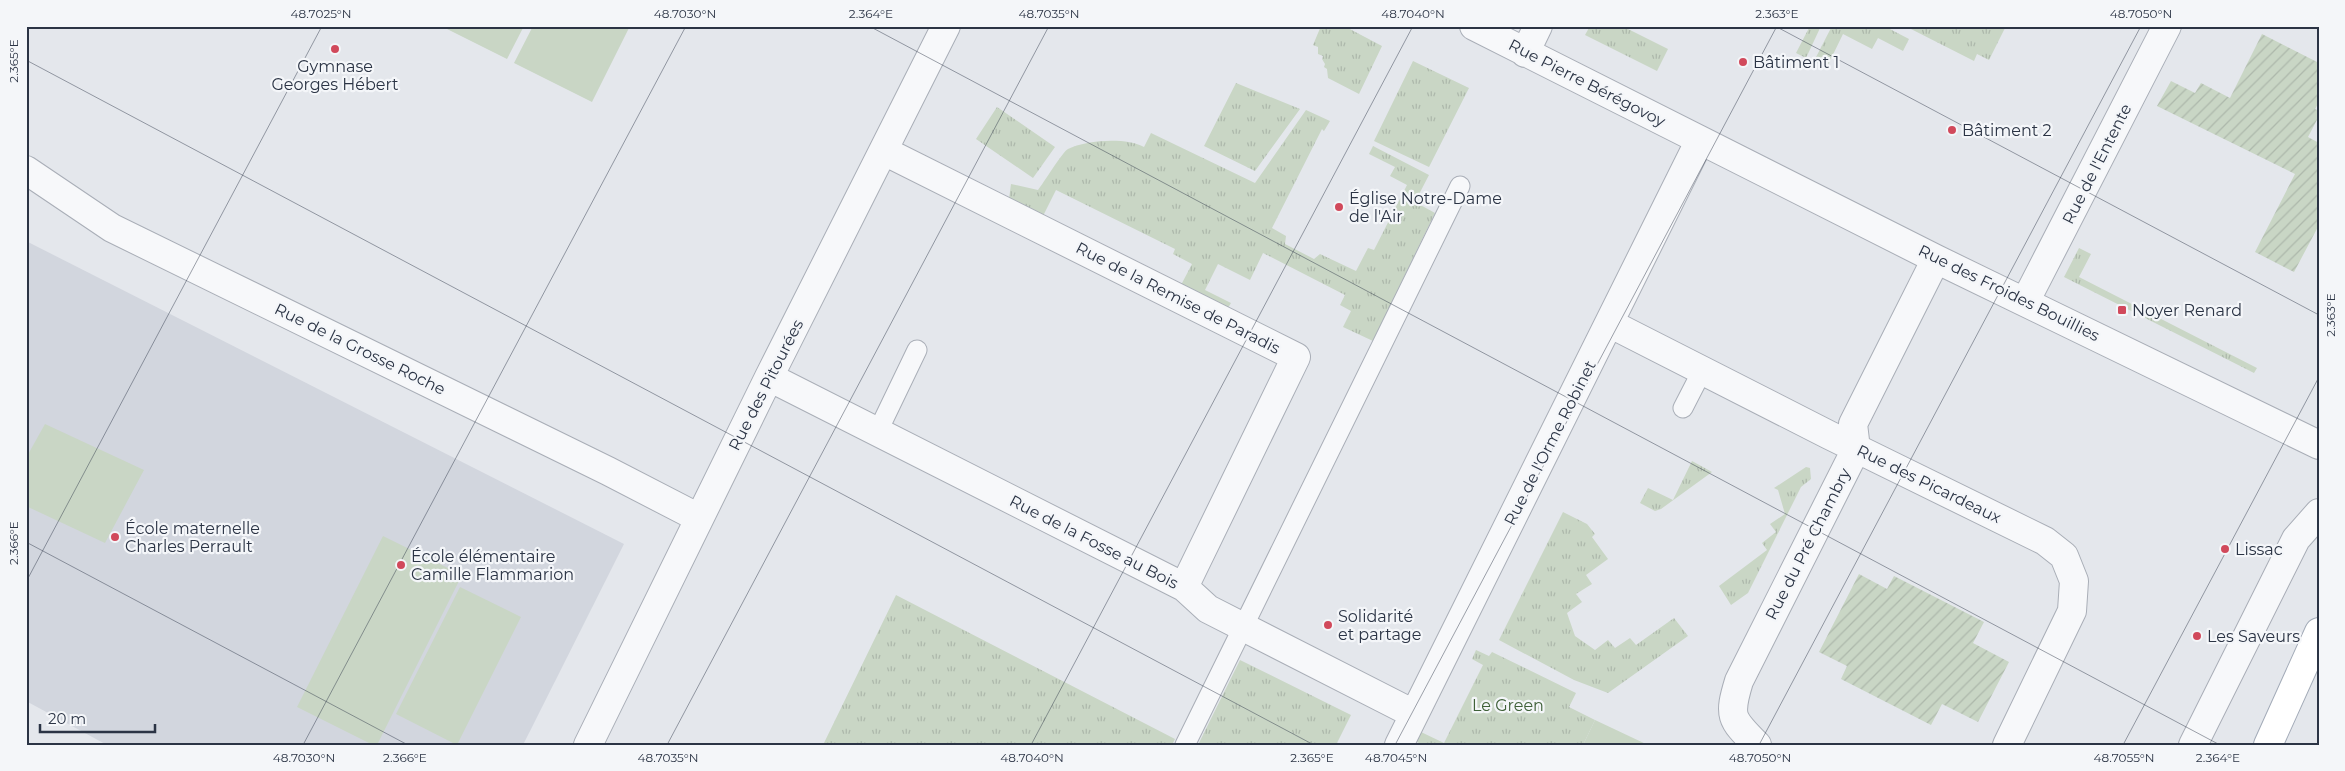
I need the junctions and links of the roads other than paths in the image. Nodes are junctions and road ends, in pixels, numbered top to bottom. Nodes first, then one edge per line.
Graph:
1 (946, 26) edge
2 (1474, 26) edge
3 (1538, 26) edge
4 (2168, 26) edge
5 (1525, 52) junction
6 (1700, 140) junction
7 (884, 151) junction
8 (26, 170) edge
9 (1460, 186) dead end
10 (1936, 258) junction
11 (2025, 302) junction
12 (1609, 323) junction
13 (917, 350) dead end
14 (1702, 370) junction
15 (769, 377) junction
16 (1684, 408) dead end
17 (878, 431) junction
18 (2319, 444) edge
19 (1856, 449) junction
20 (2319, 513) edge
21 (699, 518) junction
22 (1184, 587) junction
23 (1244, 628) junction
24 (2319, 632) edge
25 (2319, 669) edge
26 (1414, 714) junction
27 (2271, 738) edge
28 (588, 745) edge
29 (1185, 745) edge
30 (1399, 745) edge
31 (1757, 745) edge
32 (2007, 745) edge
33 (2193, 745) edge

1 - 7 street, Rue des Pitourées
2 - 5 street, Rue Pierre Bérégovoy
3 - 5 street
4 - 11 street, Rue de l'Entente
5 - 6 street, Rue Pierre Bérégovoy
6 - 10 street, Rue des Froides Bouillies
6 - 12 street, Rue de l'Orme Robinet
7 - 15 street, Rue des Pitourées
7 - 22 street, Rue de la Remise de Paradis
8 - 21 street, Rue de la Grosse Roche
9 - 23 lane
10 - 11 street, Rue des Froides Bouillies
10 - 19 street, Rue du Pré Chambry
11 - 18 street, Rue des Froides Bouillies
12 - 14 street, Rue des Picardeaux
12 - 26 street, Rue de l'Orme Robinet
13 - 17 lane
14 - 16 lane
14 - 19 street, Rue des Picardeaux
15 - 17 street, Rue de la Fosse au Bois
15 - 21 street, Rue des Pitourées
17 - 22 street, Rue de la Fosse au Bois
19 - 31 street, Rue du Pré Chambry
19 - 32 street, Rue des Picardeaux
20 - 33 street
21 - 28 street, Rue des Pitourées
22 - 23 street, Rue de la Fosse au Bois
23 - 26 street, Rue de la Fosse au Bois
23 - 29 lane
24 - 27 main road
25 - 27 main road
26 - 30 street, Rue de l'Orme Robinet

